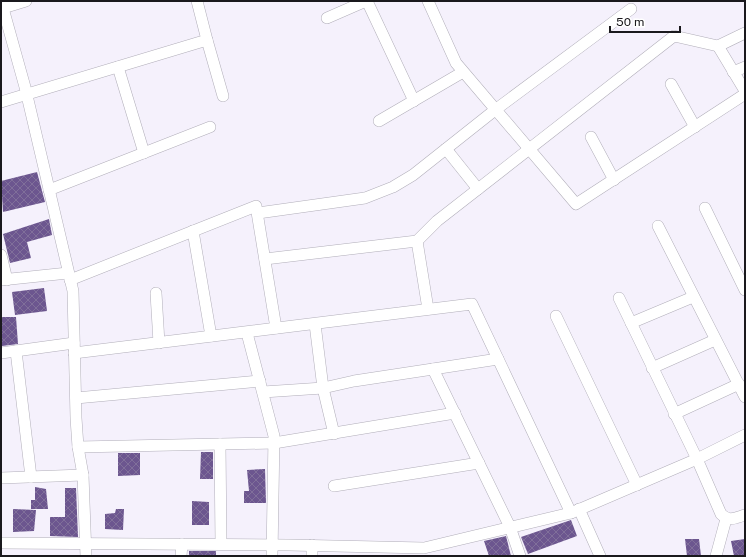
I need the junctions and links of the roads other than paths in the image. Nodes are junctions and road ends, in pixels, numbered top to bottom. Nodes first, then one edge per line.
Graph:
1 (26, 1) edge
2 (197, 1) edge
3 (367, 1) edge
4 (428, 1) edge
5 (2, 4) edge
6 (631, 8) dead end
7 (328, 18) dead end
8 (745, 33) edge
9 (207, 40) junction
10 (718, 46) junction
11 (118, 67) junction
12 (745, 67) edge
13 (463, 72) junction
14 (733, 72) junction
15 (671, 84) dead end
16 (745, 93) edge
17 (27, 94) junction
18 (222, 96) dead end
19 (414, 101) junction
20 (1, 102) edge
21 (495, 110) junction
22 (379, 121) dead end
23 (210, 127) dead end
24 (695, 127) junction
25 (591, 137) dead end
26 (446, 149) junction
27 (528, 150) junction
28 (144, 153) junction
29 (614, 180) junction
30 (478, 189) junction
31 (49, 190) junction
32 (705, 208) dead end
33 (258, 213) junction
34 (658, 226) dead end
35 (193, 231) junction
36 (417, 241) junction
37 (1, 255) edge
38 (265, 259) junction
39 (69, 276) junction
40 (742, 277) edge
41 (4, 280) edge
42 (745, 290) edge
43 (156, 293) dead end
44 (693, 297) junction
45 (619, 298) dead end
46 (428, 309) junction
47 (556, 316) dead end
48 (631, 323) junction
49 (315, 324) junction
50 (276, 328) junction
51 (247, 333) junction
52 (211, 336) junction
53 (715, 340) junction
54 (159, 343) junction
55 (74, 348) junction
56 (16, 351) junction
57 (1, 354) edge
58 (498, 359) junction
59 (652, 368) junction
60 (433, 369) junction
61 (260, 381) junction
62 (739, 384) junction
63 (323, 388) junction
64 (263, 392) junction
65 (745, 397) edge
66 (76, 398) junction
67 (455, 413) junction
68 (674, 414) junction
69 (334, 434) junction
70 (745, 435) edge
71 (274, 443) junction
72 (220, 444) junction
73 (78, 448) junction
74 (697, 460) junction
75 (479, 463) junction
76 (83, 475) junction
77 (32, 477) junction
78 (1, 478) edge
79 (637, 485) junction
80 (334, 486) dead end
81 (575, 511) junction
82 (745, 515) edge
83 (726, 519) junction
84 (510, 527) junction
85 (1, 543) edge
86 (85, 544) junction
87 (182, 544) junction
88 (221, 544) junction
89 (273, 544) junction
90 (312, 551) edge
91 (357, 551) edge
92 (424, 552) edge
93 (596, 555) edge
94 (86, 556) edge
95 (181, 556) edge
96 (272, 556) edge
97 (520, 556) edge
98 (716, 556) edge

1 - 5 street
2 - 9 street
3 - 7 street
3 - 19 street
4 - 13 street
5 - 17 street
6 - 21 street
8 - 10 street
9 - 11 street
9 - 18 street
10 - 14 street
10 - 27 street
11 - 17 street
11 - 28 street
12 - 14 street
13 - 19 street
13 - 21 street
14 - 16 street
15 - 24 street
16 - 24 street
17 - 20 street
17 - 31 street
19 - 22 street
21 - 26 street
21 - 27 street
23 - 28 street
24 - 29 street
25 - 29 street
26 - 30 street
26 - 33 street
27 - 29 street
27 - 30 street
28 - 31 street
30 - 36 street
31 - 39 street
32 - 40 street
33 - 35 street
33 - 38 street
34 - 44 street
35 - 39 street
35 - 52 street
36 - 38 street
36 - 46 street
37 - 41 street
38 - 50 street
39 - 41 street
39 - 55 street
40 - 42 street
43 - 54 street
44 - 48 street
44 - 53 street
45 - 48 street
46 - 49 street
46 - 58 street
47 - 79 street
48 - 59 street
49 - 50 street
49 - 63 street
50 - 51 street
51 - 52 street
51 - 61 street
52 - 54 street
53 - 59 street
53 - 62 street
54 - 55 street
55 - 56 street
55 - 66 street
56 - 57 street
56 - 77 street
58 - 60 street
58 - 81 street
59 - 68 street
60 - 63 street
60 - 67 street
61 - 64 street
61 - 66 street
62 - 65 street
62 - 68 street
63 - 64 street
63 - 69 street
64 - 71 street
66 - 73 street
67 - 69 street
67 - 75 street
68 - 74 street
69 - 71 street
70 - 74 street
71 - 72 street
71 - 89 street
72 - 73 street
72 - 88 street
73 - 76 street
74 - 79 street
74 - 83 street
75 - 80 street
75 - 84 street
76 - 77 street
76 - 86 street
77 - 78 street
79 - 81 street
81 - 84 street
81 - 93 street
82 - 83 street
83 - 98 street
84 - 92 street
84 - 97 street
85 - 86 street
86 - 87 street
86 - 94 street
87 - 88 street
87 - 95 street
88 - 89 street
89 - 90 street
89 - 96 street
90 - 91 street
91 - 92 street

